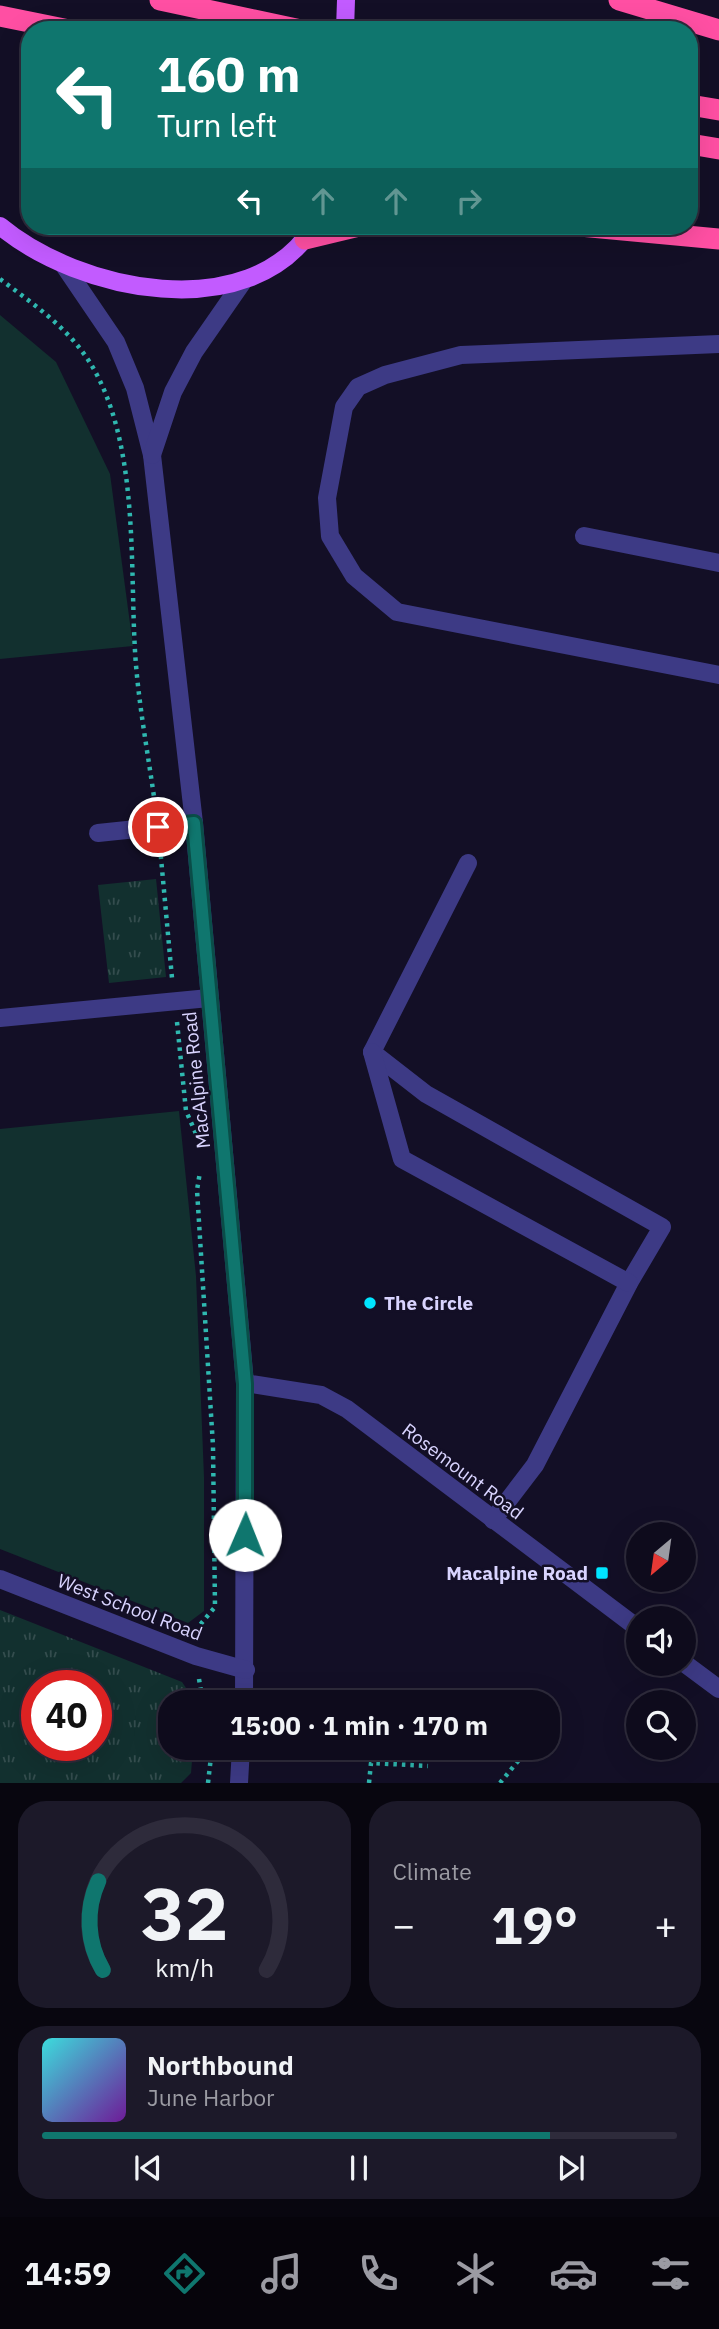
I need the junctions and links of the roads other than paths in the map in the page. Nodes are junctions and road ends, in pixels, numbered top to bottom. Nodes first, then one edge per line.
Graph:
1 (160, 0) edge
2 (346, 0) edge
3 (619, 0) edge
4 (0, 16) edge
5 (25, 21) edge
6 (259, 21) edge
7 (345, 21) edge
8 (689, 21) edge
9 (698, 24) edge
10 (719, 30) edge
11 (698, 106) edge
12 (719, 110) edge
13 (698, 145) edge
14 (719, 149) edge
15 (0, 226) edge
16 (306, 235) edge
17 (676, 235) edge
18 (719, 239) edge
19 (65, 267) junction
20 (244, 280) junction
21 (719, 344) edge
22 (152, 455) junction
23 (584, 536) dead end
24 (719, 563) edge
25 (719, 675) edge
26 (194, 823) junction
27 (98, 833) dead end
28 (468, 863) dead end
29 (209, 998) junction
30 (0, 1018) edge
31 (372, 1052) junction
32 (629, 1283) junction
33 (245, 1384) junction
34 (493, 1520) junction
35 (0, 1579) edge
36 (626, 1619) edge
37 (246, 1670) junction
38 (696, 1672) edge
39 (719, 1689) edge
40 (245, 1690) edge
41 (240, 1760) edge
42 (239, 1783) edge

1 - 6 highway
2 - 7 main road
3 - 8 highway
4 - 5 highway
9 - 10 highway
11 - 12 highway
13 - 14 highway
15 - 19 main road
16 - 20 main road
17 - 18 highway
19 - 20 main road
19 - 22 street, MacAlpine Road
20 - 22 street, MacAlpine Road
21 - 25 street
22 - 26 street, MacAlpine Road
23 - 24 street
26 - 27 street
26 - 29 street, MacAlpine Road
28 - 31 street
29 - 30 street
29 - 33 street, MacAlpine Road
31 - 32 street
31 - 32 street
32 - 34 street
33 - 34 street, Rosemount Road
33 - 37 street, MacAlpine Road
34 - 36 street, Rosemount Road
35 - 37 street, West School Road
37 - 40 street, MacAlpine Road
38 - 39 street
41 - 42 street

